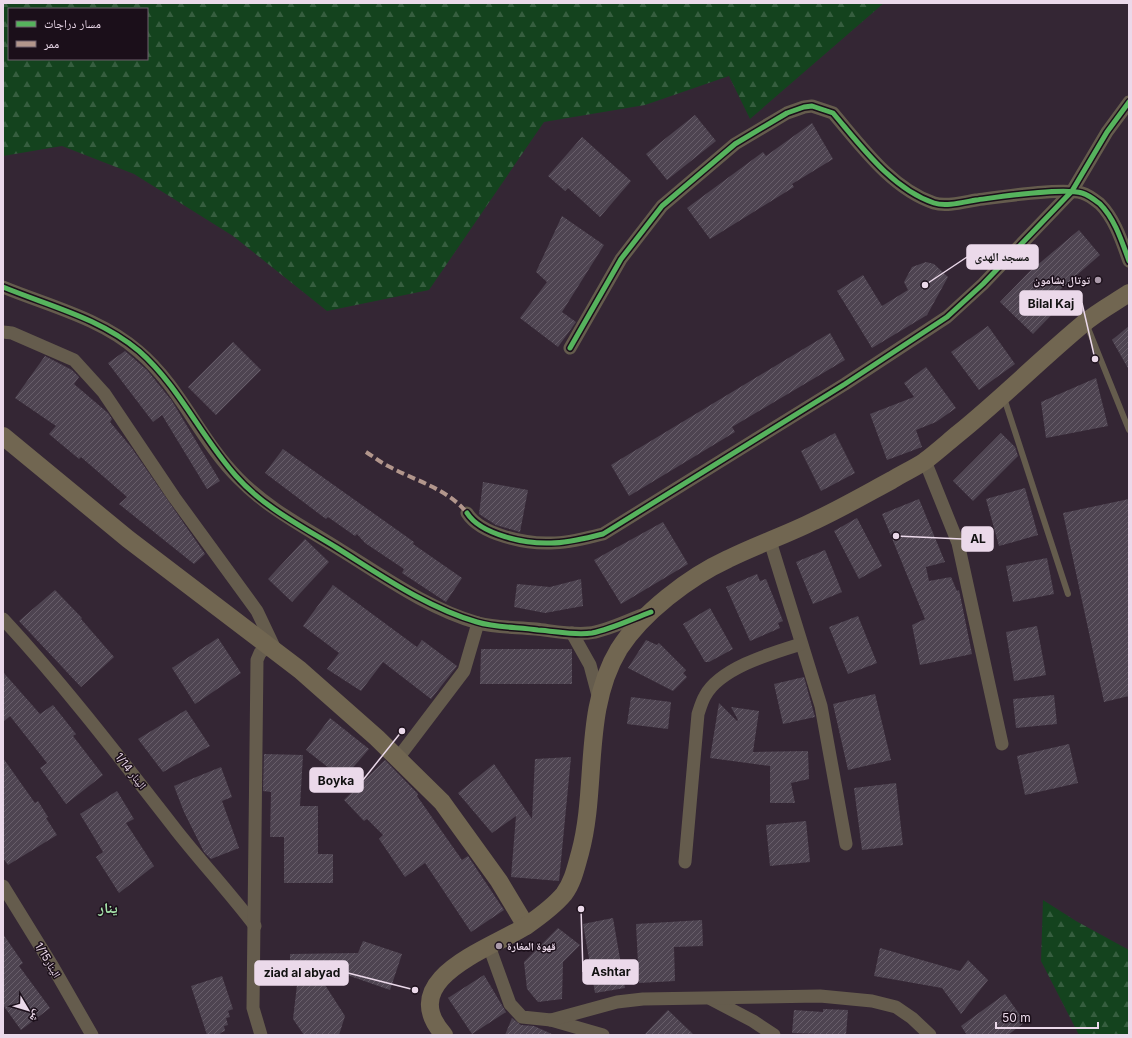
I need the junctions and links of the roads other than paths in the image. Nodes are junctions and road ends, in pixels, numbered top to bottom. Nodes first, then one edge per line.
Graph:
1 (1129, 102) edge
2 (1072, 191) junction
3 (1129, 261) edge
4 (3, 287) edge
5 (1129, 293) edge
6 (1086, 321) junction
7 (3, 332) edge
8 (570, 348) dead end
9 (1003, 396) junction
10 (1129, 430) edge
11 (3, 436) edge
12 (925, 461) junction
13 (467, 513) dead end
14 (770, 541) junction
15 (1068, 594) dead end
16 (650, 612) junction
17 (3, 619) edge
18 (478, 623) junction
19 (572, 633) junction
20 (801, 644) junction
21 (273, 649) junction
22 (599, 699) junction
23 (1002, 744) dead end
24 (398, 758) junction
25 (846, 844) dead end
26 (685, 862) dead end
27 (3, 886) edge
28 (255, 926) junction
29 (526, 926) junction
30 (489, 946) junction
31 (709, 998) junction
32 (551, 1020) junction
33 (92, 1035) edge
34 (261, 1035) edge
35 (444, 1035) edge
36 (604, 1035) edge
37 (774, 1035) edge
38 (930, 1035) edge

1 - 2 street
2 - 3 street
2 - 8 street
2 - 13 street
4 - 18 street
5 - 6 main road
6 - 9 main road
6 - 10 lane
7 - 21 street
9 - 12 main road
9 - 15 lane
11 - 21 main road
12 - 14 main road
12 - 23 street
14 - 16 main road
14 - 20 street
16 - 19 street
16 - 22 main road
17 - 28 street, الينار 1/14
18 - 19 street
18 - 24 street
19 - 22 street
20 - 25 street
20 - 26 street
21 - 24 main road
21 - 28 street
22 - 29 main road
24 - 29 main road
27 - 33 street, الينار1/15
28 - 34 street
29 - 30 main road
30 - 32 street
30 - 35 main road
31 - 32 street
31 - 37 street
31 - 38 street
32 - 36 street

